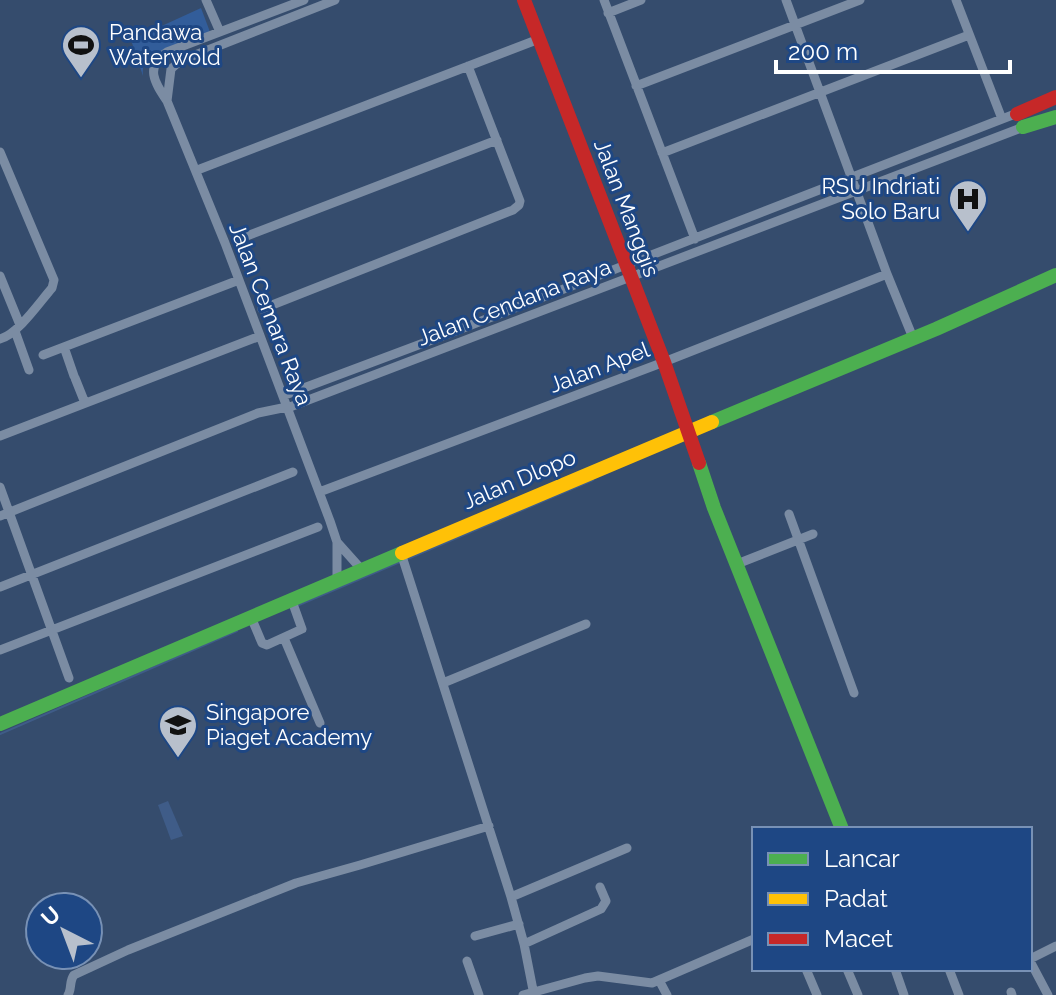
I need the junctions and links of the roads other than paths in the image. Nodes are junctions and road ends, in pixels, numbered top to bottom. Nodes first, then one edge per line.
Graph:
1 (206, 0) edge
2 (304, 0) edge
3 (335, 0) edge
4 (524, 0) edge
5 (604, 0) edge
6 (641, 0) edge
7 (786, 0) edge
8 (860, 0) edge
9 (956, 0) edge
10 (608, 13) junction
11 (796, 25) junction
12 (215, 34) junction
13 (969, 35) junction
14 (539, 39) junction
15 (214, 48) junction
16 (468, 66) junction
17 (636, 86) junction
18 (821, 92) junction
19 (1056, 97) edge
20 (167, 101) junction
21 (1056, 117) edge
22 (1016, 121) junction
23 (497, 140) junction
24 (0, 152) edge
25 (662, 153) junction
26 (200, 169) dead end
27 (852, 178) junction
28 (858, 191) junction
29 (239, 239) dead end
30 (695, 239) junction
31 (628, 272) junction
32 (887, 274) junction
33 (1056, 275) edge
34 (0, 276) edge
35 (239, 280) junction
36 (262, 309) dead end
37 (17, 328) junction
38 (453, 332) junction
39 (911, 333) dead end
40 (260, 336) junction
41 (0, 339) edge
42 (457, 343) junction
43 (64, 347) junction
44 (43, 355) dead end
45 (664, 362) junction
46 (29, 370) dead end
47 (283, 395) junction
48 (85, 403) junction
49 (288, 407) junction
50 (258, 413) junction
51 (687, 432) junction
52 (0, 436) edge
53 (293, 472) dead end
54 (0, 487) edge
55 (322, 491) dead end
56 (4, 514) edge
57 (789, 514) dead end
58 (318, 527) dead end
59 (813, 534) dead end
60 (799, 540) junction
61 (337, 542) junction
62 (403, 558) junction
63 (737, 564) junction
64 (362, 570) junction
65 (30, 574) junction
66 (337, 581) junction
67 (0, 587) edge
68 (294, 606) junction
69 (253, 622) junction
70 (586, 624) dead end
71 (53, 630) junction
72 (284, 638) junction
73 (0, 650) edge
74 (69, 678) dead end
75 (443, 683) junction
76 (854, 693) dead end
77 (320, 723) dead end
78 (0, 724) edge
79 (489, 826) junction
80 (841, 827) edge
81 (627, 848) dead end
82 (600, 887) dead end
83 (511, 897) junction
84 (519, 924) junction
85 (475, 936) dead end
86 (752, 940) edge
87 (524, 944) junction
88 (1056, 946) edge
89 (1032, 959) edge
90 (467, 961) dead end
91 (1032, 964) edge
92 (807, 971) edge
93 (848, 971) edge
94 (896, 971) edge
95 (950, 971) edge
96 (656, 982) junction
97 (534, 994) edge
98 (68, 995) edge
99 (479, 995) edge
100 (523, 995) edge
101 (653, 995) edge
102 (667, 995) edge
103 (817, 995) edge
104 (858, 995) edge
105 (904, 995) edge
106 (959, 995) edge
107 (1048, 995) edge

1 - 12 street
2 - 12 street, Jalan Cemara Raya
3 - 15 street
4 - 14 street, Jalan Manggis
5 - 10 street
6 - 10 street
7 - 11 street
8 - 11 street
9 - 13 street
10 - 17 street
11 - 17 street
11 - 18 street
12 - 15 street
12 - 20 street, Jalan Cemara Raya
13 - 18 street
13 - 22 street
14 - 16 street
14 - 31 street, Jalan Manggis
15 - 20 street
16 - 23 street
16 - 26 street
17 - 25 street
18 - 25 street
18 - 27 street
19 - 22 street
20 - 35 street, Jalan Cemara Raya
21 - 22 street
22 - 27 street, Jalan Cendana Raya
22 - 28 street, Jalan Cendana Raya
23 - 29 street
23 - 36 street
24 - 37 street
25 - 30 street
27 - 28 street
27 - 30 street, Jalan Cendana Raya
28 - 31 street, Jalan Cendana Raya
28 - 32 street
30 - 31 street, Jalan Cendana Raya
31 - 38 street, Jalan Cendana Raya
31 - 42 street, Jalan Cendana Raya
31 - 45 street, Jalan Manggis
32 - 39 street
32 - 45 street, Jalan Apel
33 - 51 street, Jalan Dlopo
34 - 37 street
35 - 40 street, Jalan Cemara Raya
35 - 43 street
37 - 41 street
37 - 46 street
38 - 42 street
38 - 47 street, Jalan Cendana Raya
40 - 47 street, Jalan Cemara Raya
40 - 48 street
42 - 49 street, Jalan Cendana Raya
43 - 44 street
43 - 48 street
45 - 51 street, Jalan Manggis
45 - 55 street, Jalan Apel
47 - 49 street, Jalan Cemara Raya
47 - 50 street, Jalan Cendana Raya
48 - 52 street
49 - 50 street, Jalan Cendana Raya
49 - 61 street, Jalan Cemara Raya
50 - 56 street, Jalan Cendana Raya
51 - 62 street, Jalan Dlopo
51 - 63 street, Jalan Manggis
53 - 65 street
54 - 56 street
56 - 65 street
57 - 60 street
58 - 71 street
59 - 60 street
60 - 63 street
60 - 76 street
61 - 64 street
61 - 66 street
62 - 64 street, Jalan Dlopo
62 - 75 street
63 - 80 street, Jalan Manggis
64 - 66 street, Jalan Dlopo
65 - 67 street
65 - 71 street
66 - 68 street, Jalan Dlopo
68 - 69 street, Jalan Dlopo
68 - 72 street
69 - 72 street
69 - 78 street, Jalan Dlopo
70 - 75 street
71 - 73 street
71 - 74 street
72 - 77 street
75 - 79 street
79 - 83 street
79 - 98 street
81 - 83 street
82 - 87 street
83 - 84 street
84 - 85 street
84 - 87 street
86 - 96 street
87 - 97 street
88 - 89 street
90 - 99 street
91 - 107 street
92 - 103 street
93 - 104 street
94 - 105 street
95 - 106 street
96 - 97 street
96 - 101 street
96 - 102 street
97 - 100 street

